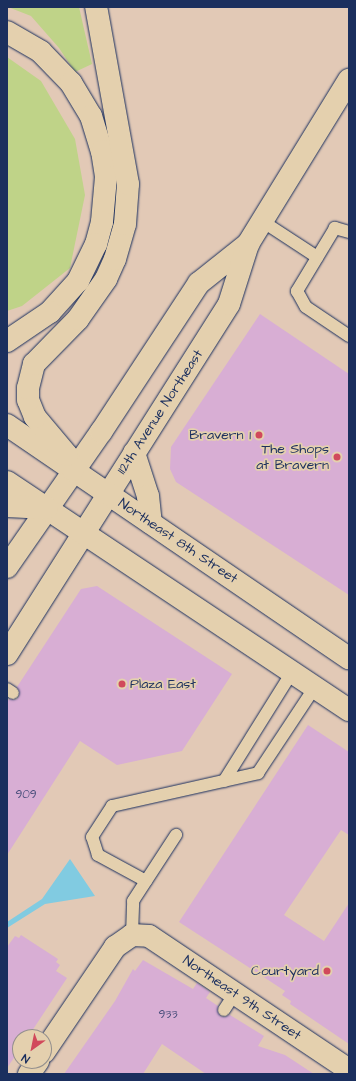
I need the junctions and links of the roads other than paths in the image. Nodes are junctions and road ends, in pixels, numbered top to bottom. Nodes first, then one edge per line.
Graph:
1 (96, 7) edge
2 (7, 32) edge
3 (349, 80) edge
4 (262, 222) junction
5 (349, 232) edge
6 (248, 244) junction
7 (318, 256) junction
8 (349, 336) edge
9 (7, 341) edge
10 (7, 425) edge
11 (134, 453) junction
12 (73, 470) junction
13 (7, 482) edge
14 (107, 493) junction
15 (7, 506) edge
16 (47, 508) junction
17 (151, 523) junction
18 (84, 532) junction
19 (7, 567) edge
20 (7, 654) edge
21 (349, 658) edge
22 (292, 672) junction
23 (315, 687) junction
24 (349, 710) edge
25 (224, 781) junction
26 (176, 835) dead end
27 (146, 881) junction
28 (132, 935) junction
29 (52, 1040) edge
30 (349, 1070) edge

1 - 12 main road
2 - 9 main road
3 - 4 main road, 112th Avenue Northeast
4 - 6 main road, 112th Avenue Northeast
4 - 7 lane
5 - 7 lane
6 - 11 main road, 112th Avenue Northeast
6 - 12 main road, 112th Avenue Northeast
7 - 8 lane
10 - 12 main road, Northeast 8th Street
11 - 14 main road, 112th Avenue Northeast
11 - 17 main road
12 - 14 main road, Northeast 8th Street
12 - 16 main road, 112th Avenue Northeast
13 - 16 main road
14 - 17 main road, Northeast 8th Street
14 - 18 main road, 112th Avenue Northeast
15 - 16 main road
16 - 18 main road
16 - 19 main road, 112th Avenue Northeast
17 - 21 main road, Northeast 8th Street
18 - 20 main road, 112th Avenue Northeast
18 - 22 main road
22 - 23 main road
22 - 25 lane
23 - 24 main road
23 - 25 lane
25 - 27 lane
26 - 27 lane
27 - 28 lane
28 - 29 main road
28 - 30 main road, Northeast 9th Street

